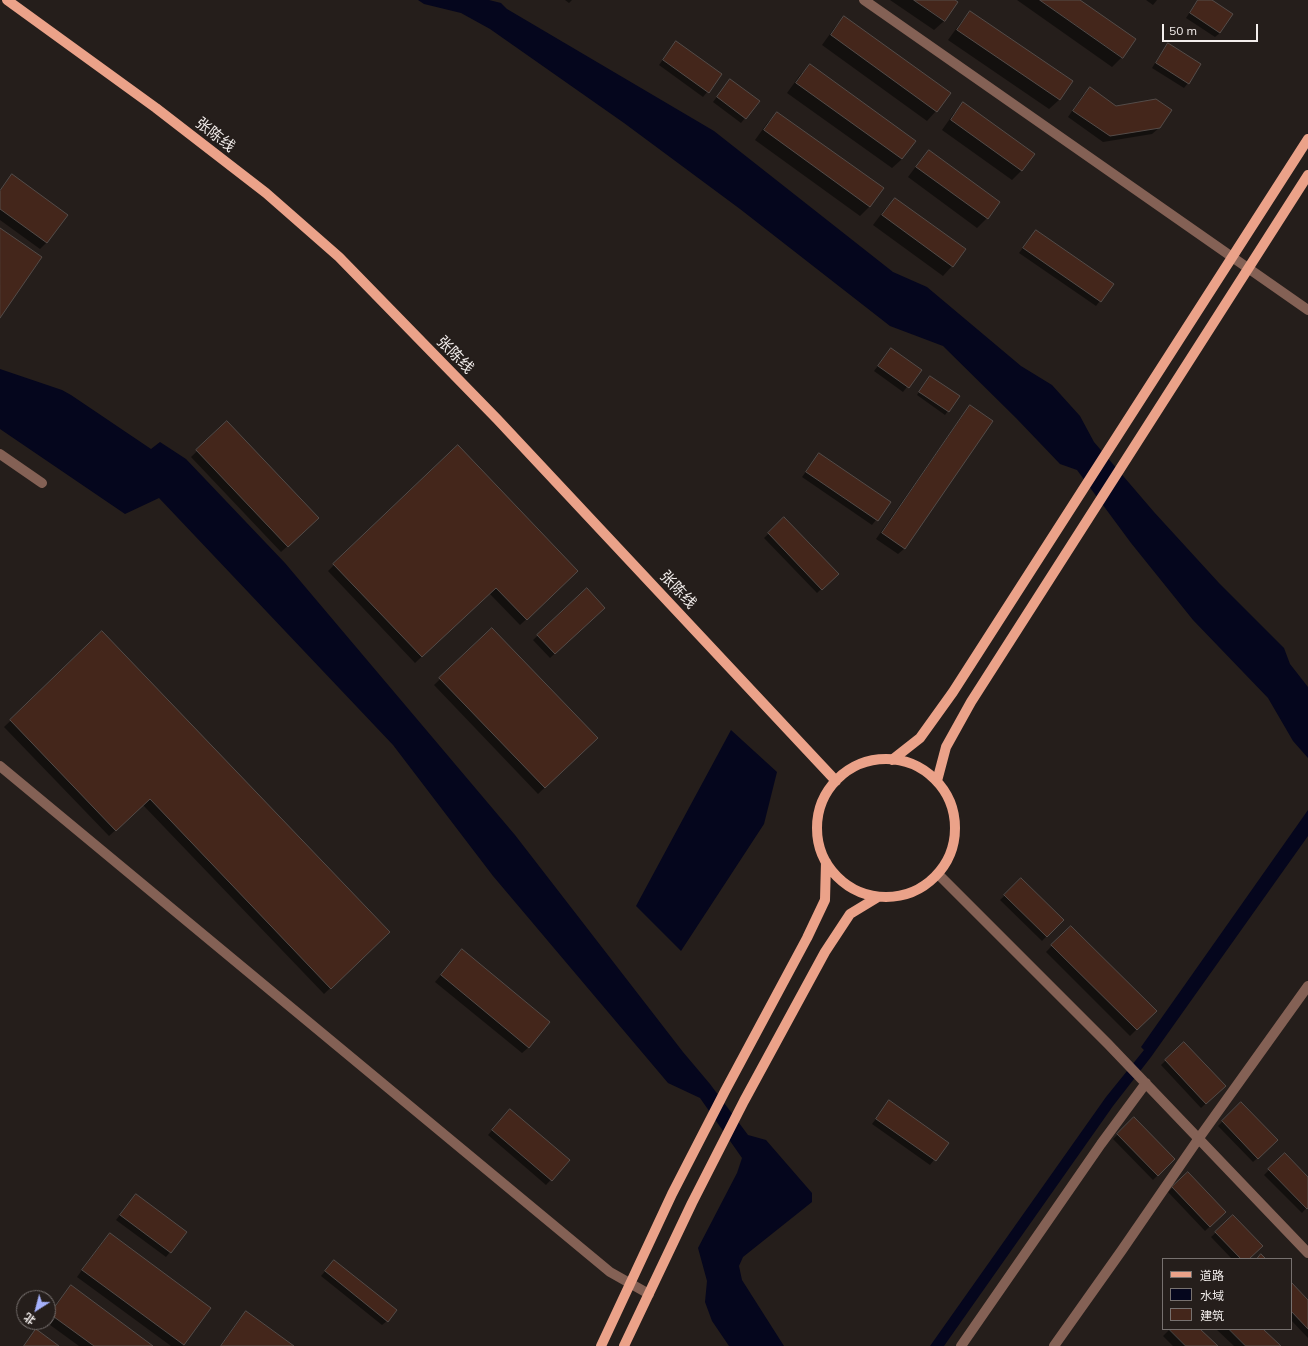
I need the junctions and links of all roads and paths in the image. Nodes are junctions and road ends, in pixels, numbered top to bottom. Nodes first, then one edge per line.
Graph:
1 (7, 0) edge
2 (864, 0) edge
3 (1308, 139) edge
4 (1308, 175) edge
5 (1233, 257) junction
6 (1248, 268) junction
7 (1308, 310) edge
8 (0, 454) edge
9 (42, 483) dead end
10 (892, 760) junction
11 (0, 766) edge
12 (836, 781) junction
13 (937, 781) junction
14 (826, 862) junction
15 (938, 874) junction
16 (878, 897) junction
17 (1308, 986) edge
18 (1146, 1083) junction
19 (1199, 1138) junction
20 (1308, 1253) edge
21 (630, 1284) junction
22 (649, 1294) junction
23 (601, 1346) edge
24 (624, 1346) edge
25 (961, 1346) edge
26 (1054, 1346) edge

1 - 12 main road, 张陈线
2 - 5 street
3 - 5 main road
4 - 6 main road
5 - 6 street
5 - 10 main road
6 - 7 street
6 - 13 main road
8 - 9 street
10 - 12 main road
10 - 13 main road
11 - 21 street
12 - 14 main road
13 - 15 main road
14 - 16 main road
14 - 21 main road
15 - 16 main road
15 - 18 street
16 - 22 main road
17 - 19 street
18 - 19 street
18 - 25 street
19 - 20 street
19 - 26 street
21 - 22 street
21 - 23 main road
22 - 24 main road

